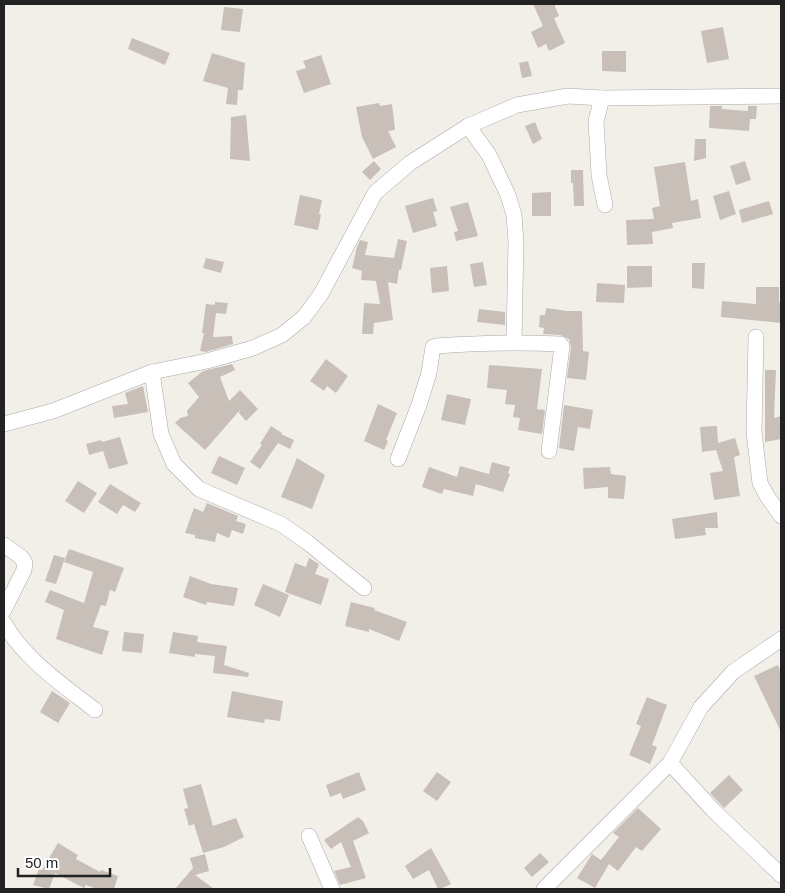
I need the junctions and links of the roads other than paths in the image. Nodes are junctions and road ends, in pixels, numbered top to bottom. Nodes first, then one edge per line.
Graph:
1 (781, 96) edge
2 (602, 98) junction
3 (468, 126) junction
4 (605, 205) dead end
5 (756, 337) dead end
6 (514, 342) junction
7 (152, 372) junction
8 (4, 424) edge
9 (549, 451) dead end
10 (398, 459) dead end
11 (781, 516) edge
12 (4, 545) edge
13 (364, 588) dead end
14 (4, 610) edge
15 (4, 623) edge
16 (781, 639) edge
17 (95, 710) dead end
18 (670, 763) junction
19 (309, 836) dead end
20 (781, 875) edge
21 (332, 889) edge
22 (544, 889) edge

1 - 2 street
2 - 3 street
2 - 4 street
3 - 6 street
3 - 7 street
5 - 11 street
6 - 9 street
6 - 10 street
7 - 8 street
7 - 13 street
12 - 14 street
15 - 17 street
16 - 18 street
18 - 20 street
18 - 22 street
19 - 21 street

